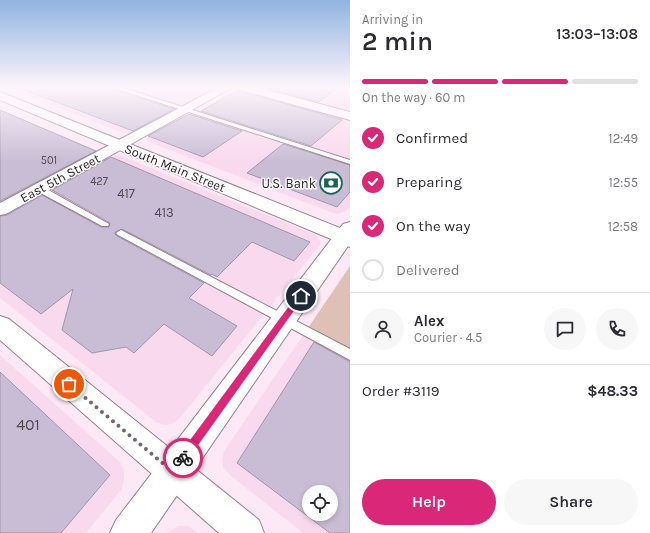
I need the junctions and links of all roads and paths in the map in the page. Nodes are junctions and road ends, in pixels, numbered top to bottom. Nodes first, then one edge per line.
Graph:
1 (38, 112) edge
2 (183, 112) edge
3 (192, 112) edge
4 (335, 112) edge
5 (350, 116) edge
6 (121, 146) junction
7 (350, 162) edge
8 (40, 189) junction
9 (0, 210) edge
10 (105, 224) dead end
11 (121, 232) dead end
12 (348, 235) edge
13 (284, 320) junction
14 (0, 326) edge
15 (350, 355) edge
16 (173, 472) junction
17 (129, 533) edge
18 (246, 533) edge

1 - 6 main road, South Main Street
2 - 6 street, East 5th Street
3 - 7 lane
4 - 5 main road
6 - 8 street, East 5th Street
6 - 12 main road, South Main Street
8 - 9 street, East 5th Street
8 - 10 lane
11 - 13 lane
12 - 13 main road
13 - 15 lane
13 - 16 main road
14 - 16 street
16 - 17 main road
16 - 18 street

